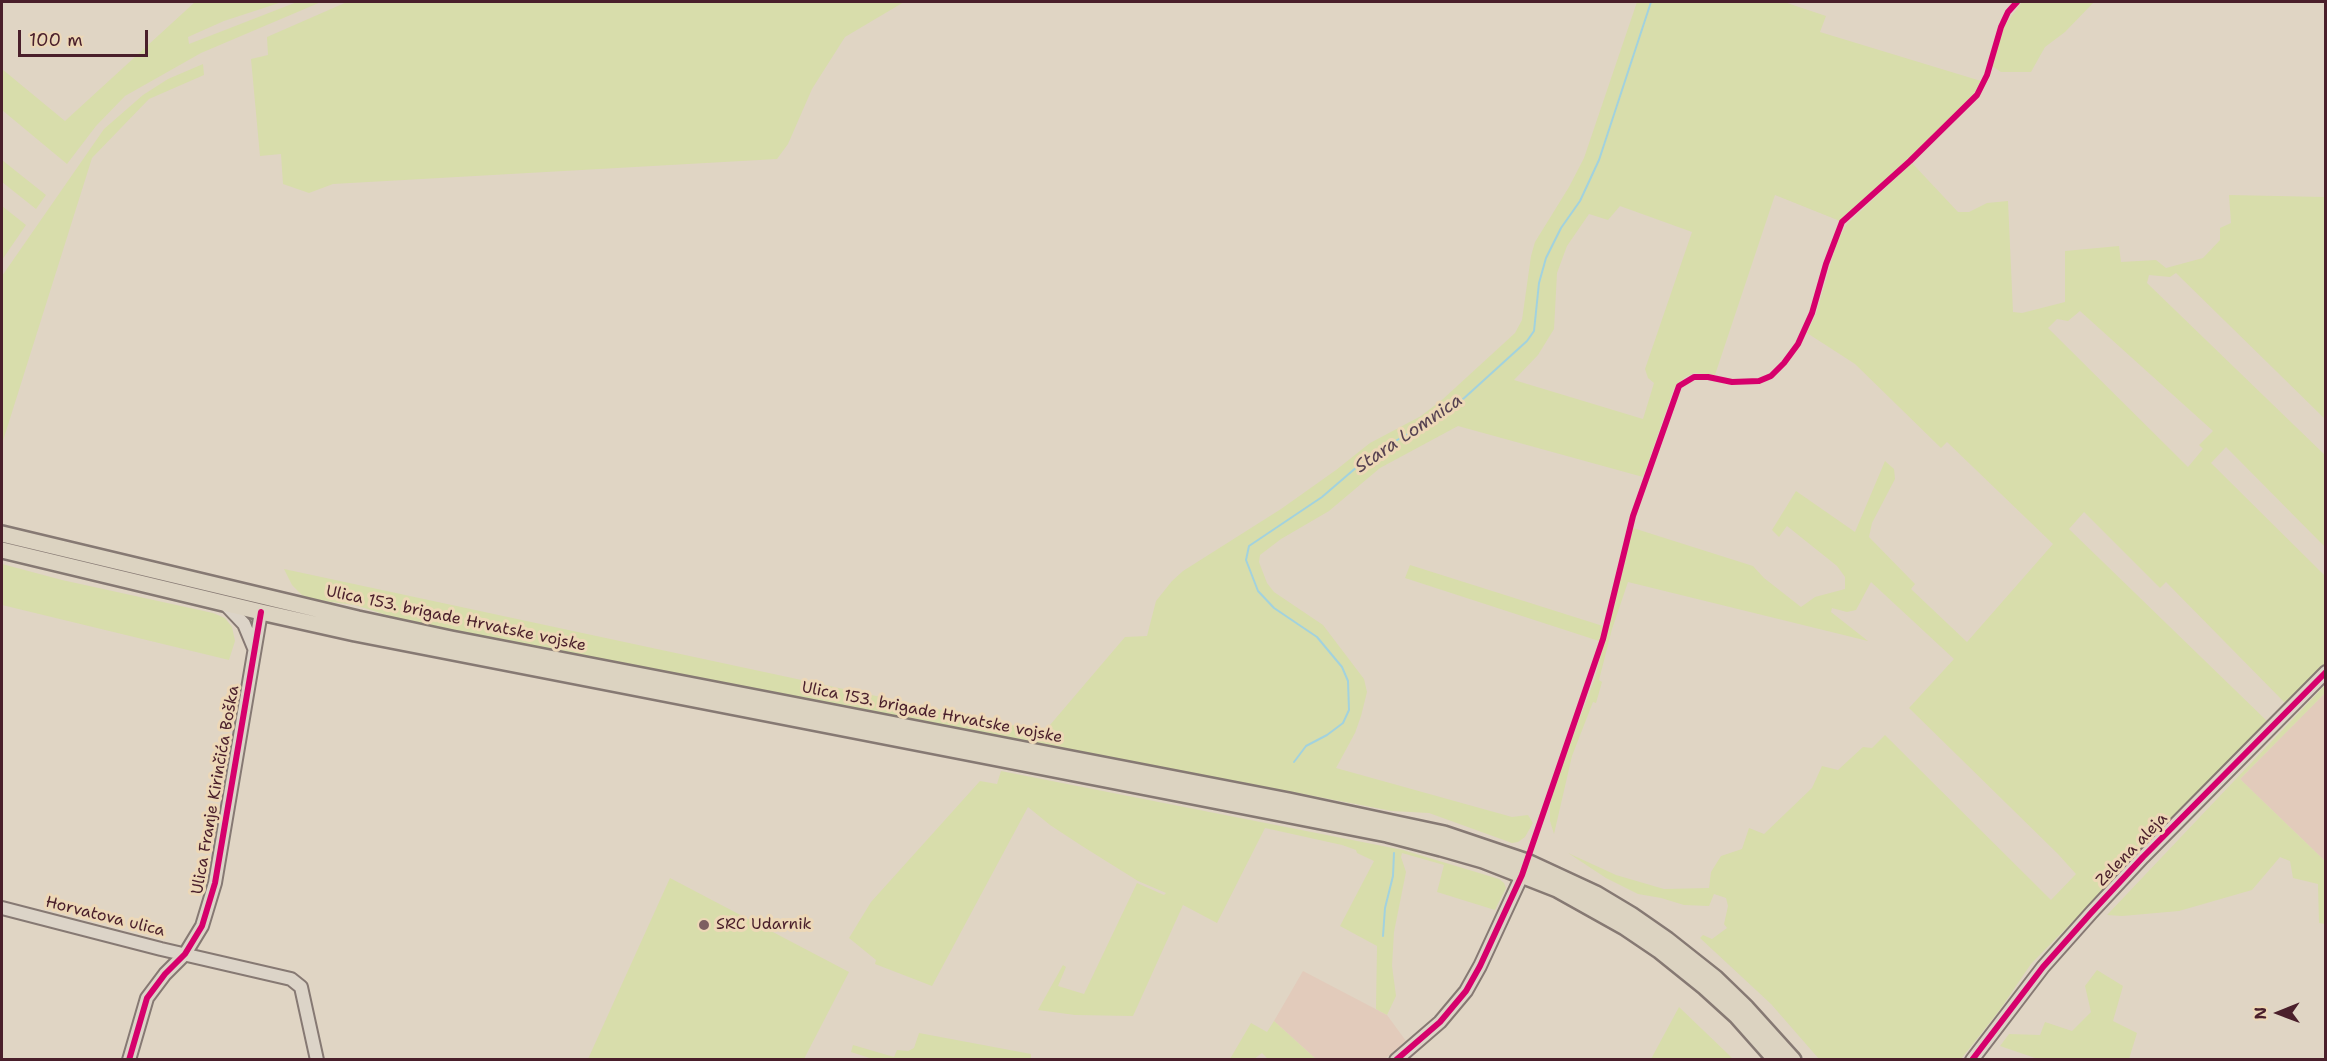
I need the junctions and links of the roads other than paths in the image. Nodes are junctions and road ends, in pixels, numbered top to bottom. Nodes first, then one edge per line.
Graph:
1 (2, 534) edge
2 (2, 550) edge
3 (225, 604) junction
4 (261, 612) junction
5 (255, 652) junction
6 (2325, 672) edge
7 (1525, 868) junction
8 (2, 908) edge
9 (185, 954) junction
10 (129, 1059) edge
11 (317, 1059) edge
12 (1396, 1059) edge
13 (1776, 1059) edge
14 (1793, 1059) edge
15 (1972, 1059) edge

1 - 7 main road, Ulica 153. brigade Hrvatske vojske
2 - 3 main road, Ulica 153. brigade Hrvatske vojske
3 - 4 main road, Ulica 153. brigade Hrvatske vojske
3 - 5 street
4 - 5 street, Ulica Franje Kirinčića Boška
4 - 7 main road, Ulica 153. brigade Hrvatske vojske
5 - 9 street, Ulica Franje Kirinčića Boška
6 - 15 street, Zelena aleja
7 - 12 street
7 - 13 main road, Ulica 153. brigade Hrvatske vojske
7 - 14 main road, Ulica 153. brigade Hrvatske vojske
8 - 9 street, Horvatova ulica
9 - 10 street, Ulica Franje Kirinčića Boška
9 - 11 street, Horvatova ulica

